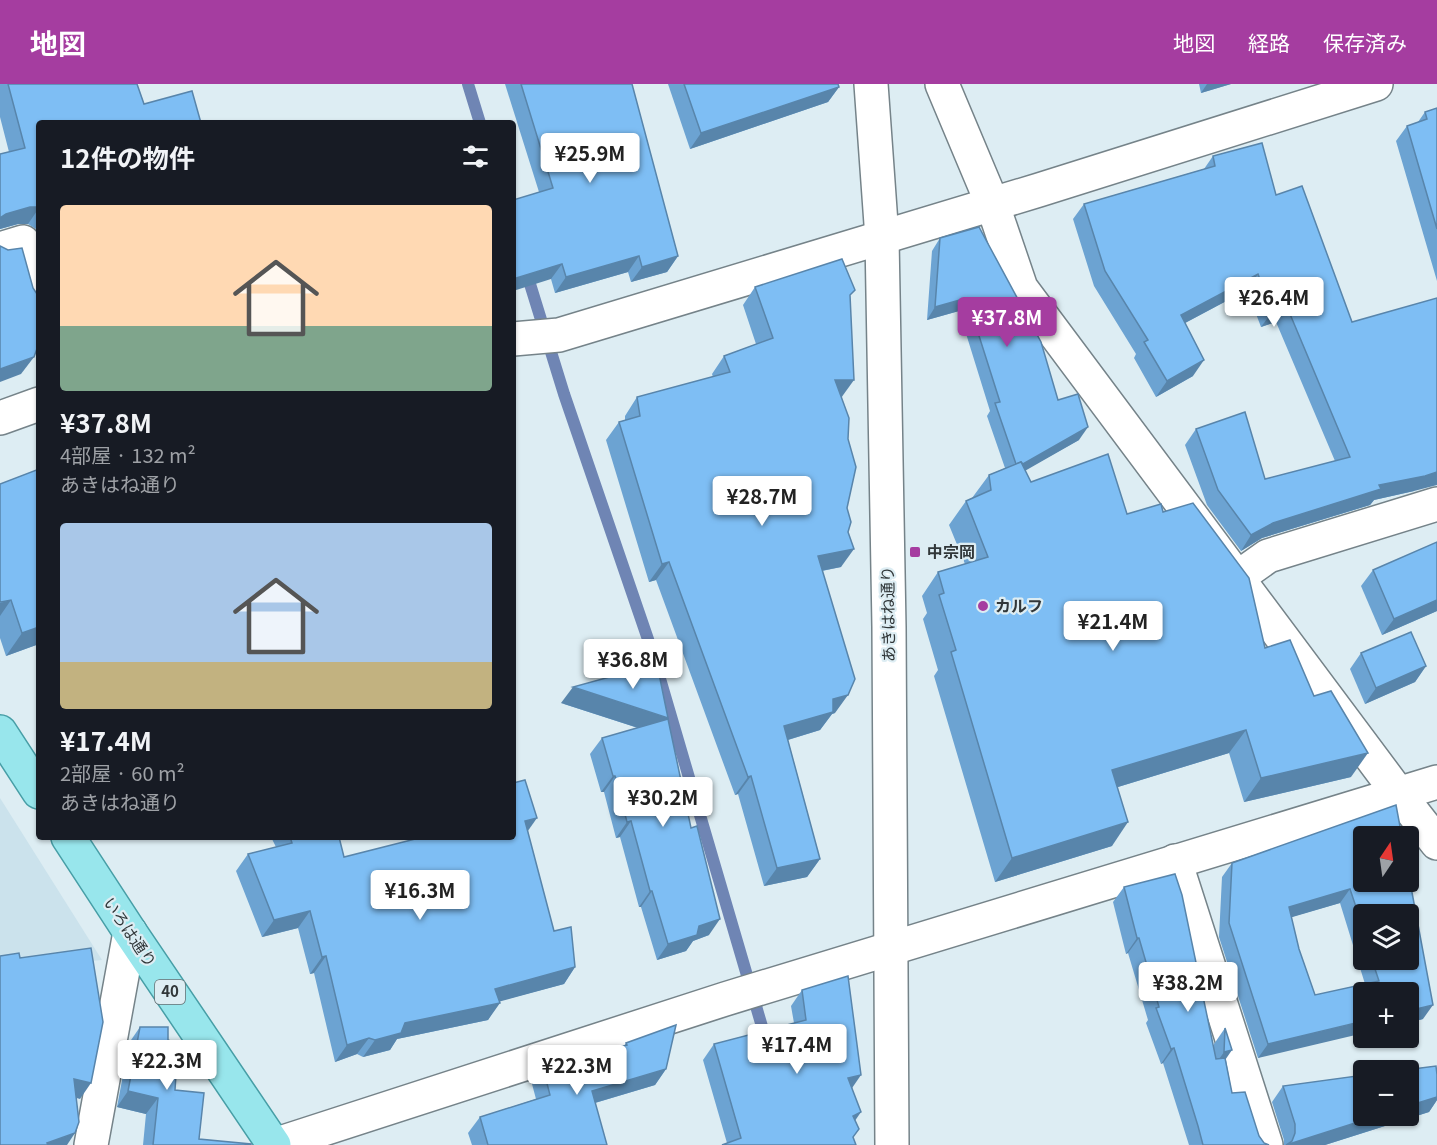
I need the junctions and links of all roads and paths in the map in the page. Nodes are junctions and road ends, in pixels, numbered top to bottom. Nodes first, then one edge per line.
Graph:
1 (871, 84) edge
2 (942, 84) edge
3 (1376, 84) edge
4 (992, 203) junction
5 (882, 238) junction
6 (0, 249) edge
7 (36, 289) edge
8 (516, 339) edge
9 (36, 405) edge
10 (0, 418) edge
11 (1437, 504) edge
12 (1237, 578) junction
13 (0, 732) edge
14 (1437, 782) edge
15 (36, 787) edge
16 (1398, 793) junction
17 (70, 840) edge
18 (1437, 843) edge
19 (1175, 861) junction
20 (130, 932) junction
21 (890, 949) junction
22 (91, 1145) edge
23 (274, 1145) edge
24 (892, 1145) edge
25 (1266, 1145) edge

1 - 5 street, あきはね通り
2 - 4 street
3 - 4 street
4 - 5 street
4 - 12 street
5 - 8 street
5 - 21 street, あきはね通り
6 - 7 street
9 - 10 street
11 - 12 street
12 - 16 street
13 - 15 main road
14 - 16 street
16 - 18 street
16 - 19 street
17 - 20 main road, いろは通り / 40
19 - 21 street
19 - 25 street
20 - 22 street
20 - 23 main road, いろは通り / 40
21 - 23 street
21 - 24 street, あきはね通り

